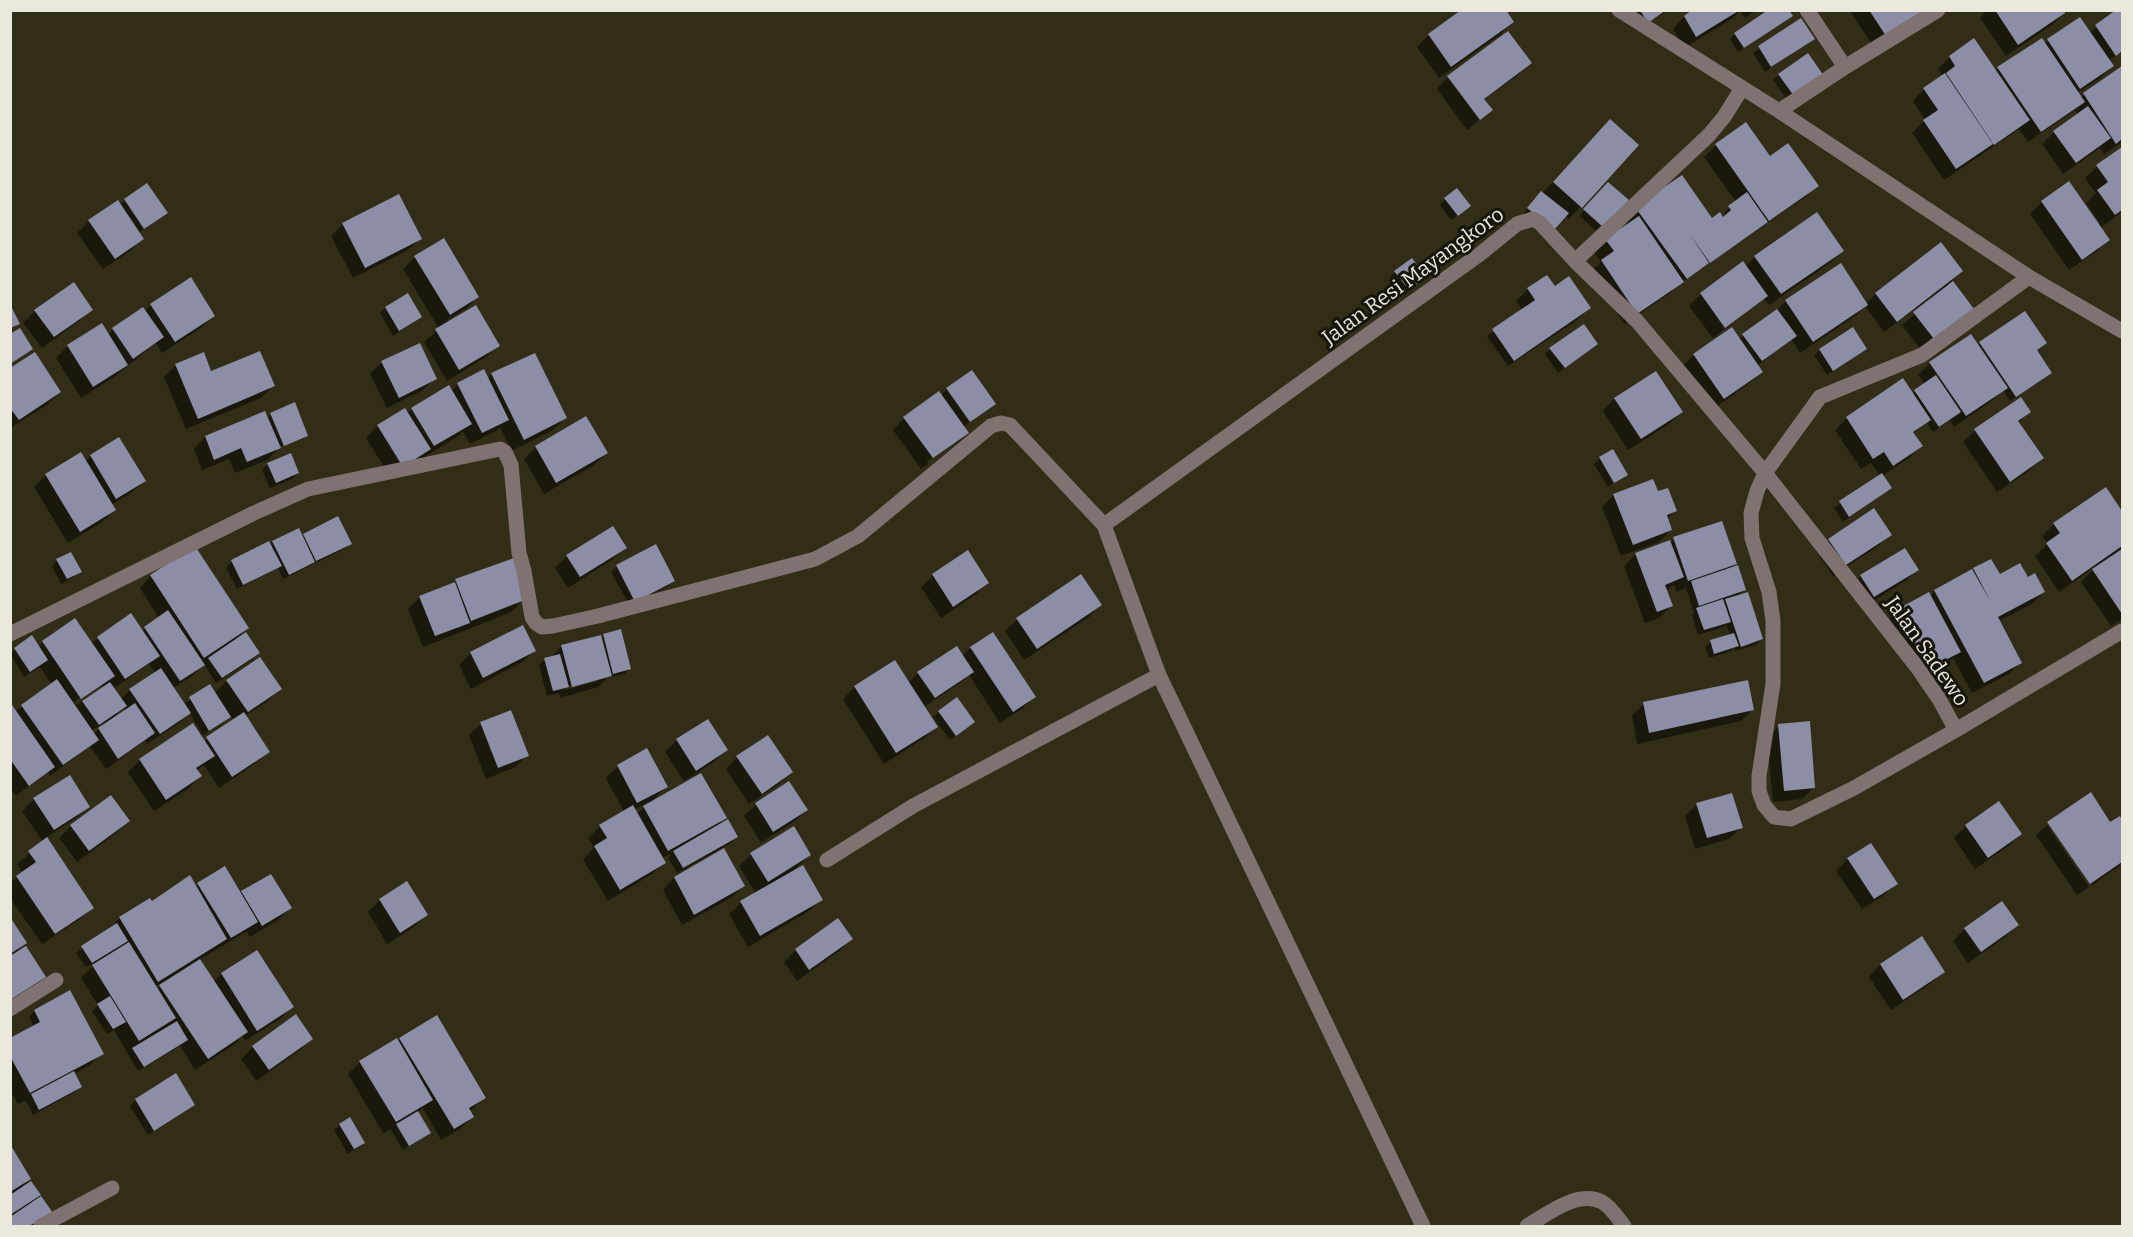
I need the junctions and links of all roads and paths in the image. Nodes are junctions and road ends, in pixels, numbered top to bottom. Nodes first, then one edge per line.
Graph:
1 (1619, 10) edge
2 (1807, 10) edge
3 (1938, 10) edge
4 (1845, 67) junction
5 (1742, 88) junction
6 (1779, 111) junction
7 (1575, 261) junction
8 (2029, 277) junction
9 (2122, 331) edge
10 (1766, 473) junction
11 (1104, 525) junction
12 (2122, 631) edge
13 (10, 634) edge
14 (1159, 675) junction
15 (1956, 730) junction
16 (826, 860) dead end
17 (56, 980) dead end
18 (10, 1008) edge
19 (112, 1188) dead end
20 (41, 1227) edge
21 (1423, 1227) edge
22 (1527, 1227) edge
23 (1624, 1227) edge

1 - 5 street
2 - 4 street
3 - 4 street
4 - 6 street
5 - 6 street
5 - 7 street
6 - 8 street
7 - 10 street, Jalan Resi Mayangkoro
7 - 11 street, Jalan Resi Mayangkoro
8 - 9 street
8 - 10 street
10 - 15 street, Jalan Sadewo
10 - 15 street
11 - 13 street
11 - 14 street
12 - 15 street, Jalan Sadewo
14 - 16 street
14 - 21 street
17 - 18 street
19 - 20 street
22 - 23 street

